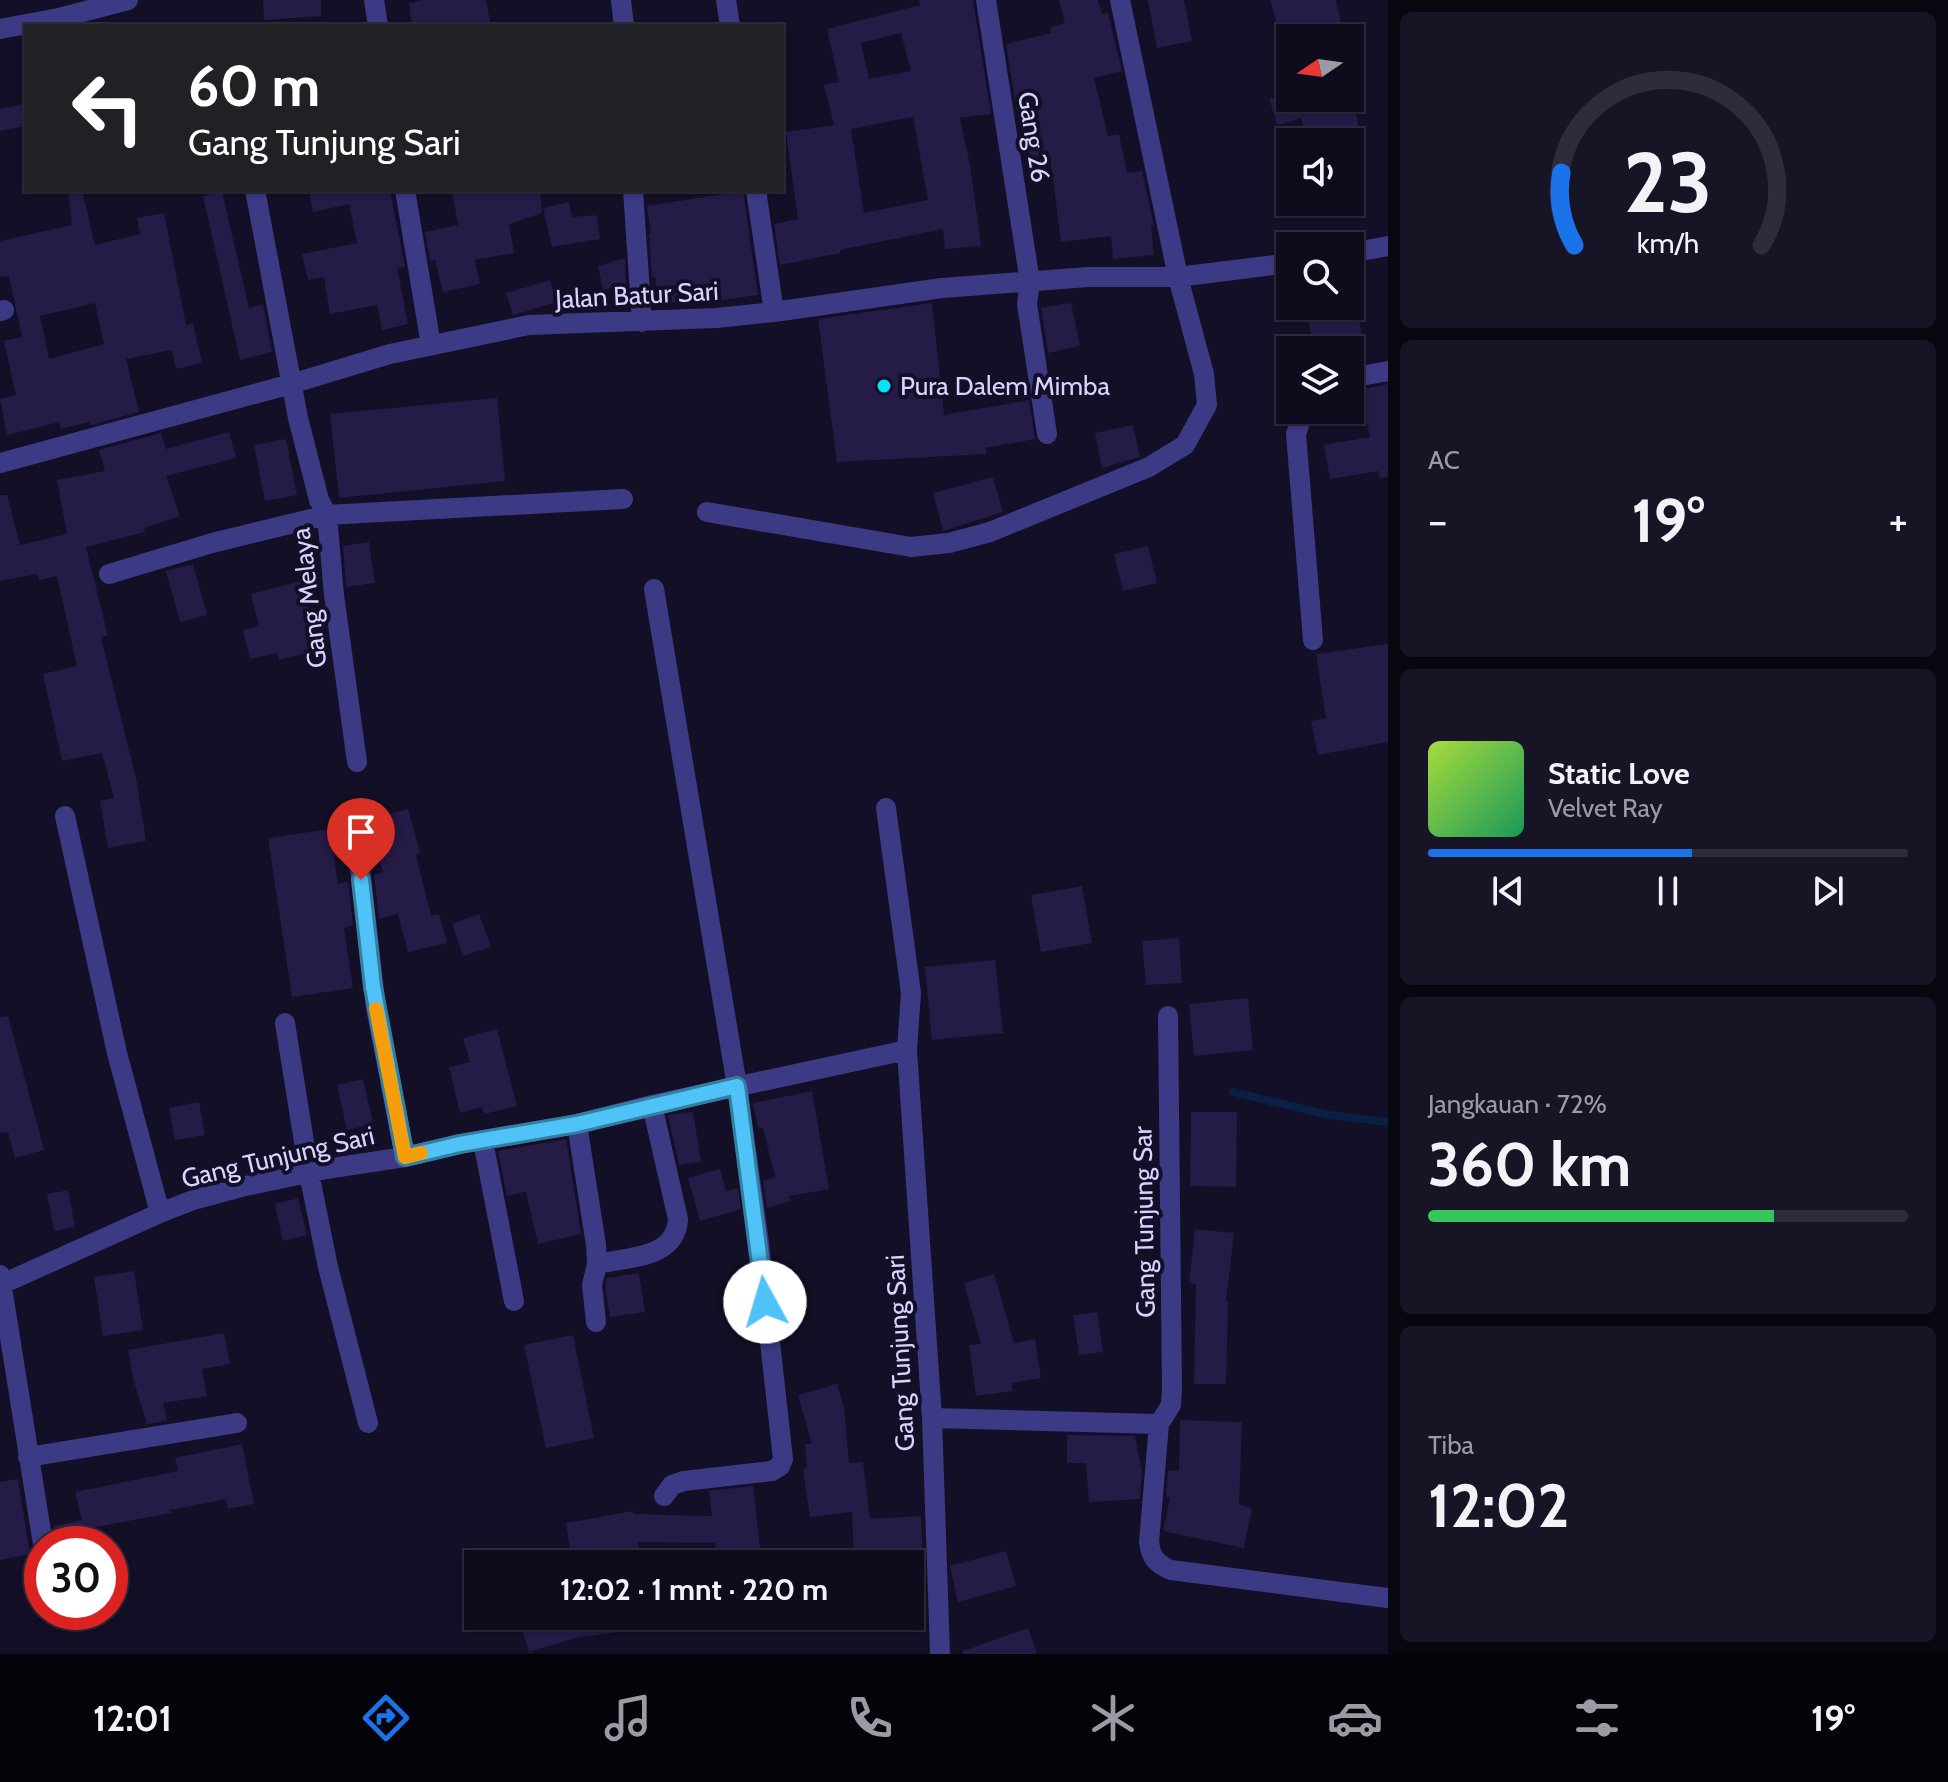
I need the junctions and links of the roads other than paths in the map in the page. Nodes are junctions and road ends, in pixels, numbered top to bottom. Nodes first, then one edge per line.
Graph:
1 (374, 0) edge
2 (621, 0) edge
3 (726, 0) edge
4 (986, 0) edge
5 (1120, 0) edge
6 (122, 1) edge
7 (27, 24) edge
8 (378, 24) edge
9 (624, 24) edge
10 (730, 24) edge
11 (24, 25) edge
12 (0, 29) edge
13 (255, 192) edge
14 (405, 192) edge
15 (633, 192) edge
16 (756, 192) edge
17 (1388, 246) edge
18 (1364, 250) edge
19 (1276, 265) edge
20 (1178, 277) junction
21 (1030, 282) junction
22 (774, 312) junction
23 (642, 322) junction
24 (431, 345) junction
25 (1388, 371) edge
26 (1364, 375) edge
27 (291, 384) junction
28 (1299, 424) edge
29 (1047, 434) dead end
30 (0, 463) edge
31 (623, 499) dead end
32 (707, 512) dead end
33 (327, 515) junction
34 (109, 574) dead end
35 (654, 589) dead end
36 (1313, 640) dead end
37 (357, 762) dead end
38 (886, 808) dead end
39 (65, 816) dead end
40 (358, 851) dead end
41 (1168, 1016) dead end
42 (285, 1023) dead end
43 (907, 1050) junction
44 (737, 1086) junction
45 (652, 1105) junction
46 (577, 1124) junction
47 (483, 1141) junction
48 (405, 1157) junction
49 (309, 1173) junction
50 (160, 1213) junction
51 (597, 1264) junction
52 (1, 1282) edge
53 (514, 1301) dead end
54 (596, 1322) dead end
55 (932, 1418) junction
56 (237, 1423) dead end
57 (368, 1423) dead end
58 (1159, 1424) junction
59 (28, 1457) junction
60 (664, 1496) dead end
61 (40, 1526) edge
62 (1388, 1598) edge
63 (940, 1654) edge

1 - 8 street
2 - 9 street
3 - 10 street
4 - 21 street, Gang 26
5 - 20 street
6 - 7 street
11 - 12 street
13 - 27 street, Gang Melaya
14 - 24 street
15 - 23 street
16 - 22 street
17 - 18 street
19 - 20 street, Jalan Batur Sari
20 - 21 street, Jalan Batur Sari
20 - 32 street
21 - 22 street, Jalan Batur Sari
21 - 29 street, Gang 26
22 - 23 street, Jalan Batur Sari
23 - 24 street, Jalan Batur Sari
24 - 27 street, Jalan Batur Sari
25 - 26 street
27 - 30 street, Jalan Batur Sari
27 - 33 street, Gang Melaya
28 - 36 street
31 - 33 street
33 - 34 street
33 - 37 street, Gang Melaya
35 - 44 street
38 - 43 street, Gang Tunjung Sari
39 - 50 street
40 - 48 street
41 - 58 street, Gang Tunjung Sar
42 - 49 street
43 - 44 street, Gang Tunjung Sari
43 - 55 street, Gang Tunjung Sari
44 - 45 street, Gang Tunjung Sari
44 - 60 street
45 - 46 street, Gang Tunjung Sari
45 - 51 street
46 - 47 street, Gang Tunjung Sari
46 - 51 street
47 - 48 street, Gang Tunjung Sari
47 - 53 street
48 - 49 street, Gang Tunjung Sari
49 - 50 street, Gang Tunjung Sari
49 - 57 street
50 - 52 street, Gang Tunjung Sari
51 - 54 street
52 - 59 street, Gang Tunjung Sari
55 - 58 street
55 - 63 street, Gang Tunjung Sari
56 - 59 street
58 - 62 street, Gang Tunjung Sar
59 - 61 street, Gang Tunjung Sari

